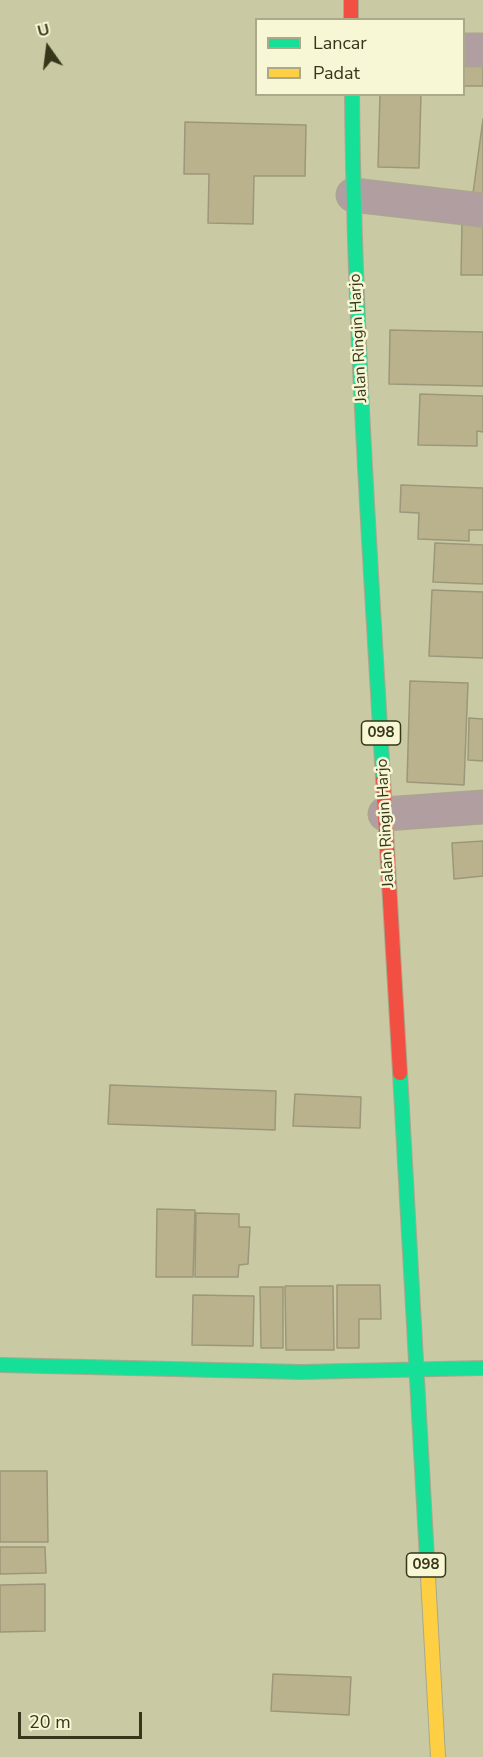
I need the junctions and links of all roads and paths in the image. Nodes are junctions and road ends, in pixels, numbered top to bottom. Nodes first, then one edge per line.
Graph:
1 (351, 0) edge
2 (351, 18) edge
3 (465, 50) edge
4 (483, 51) edge
5 (352, 96) edge
6 (353, 195) junction
7 (483, 210) edge
8 (483, 807) edge
9 (385, 814) junction
10 (0, 1365) edge
11 (483, 1368) edge
12 (416, 1372) junction
13 (438, 1757) edge

1 - 2 main road
3 - 4 street
5 - 6 main road, Jalan Ringin Harjo / 098
6 - 7 street
6 - 9 main road, Jalan Ringin Harjo / 098
8 - 9 street
9 - 12 main road, Jalan Ringin Harjo / 098
10 - 12 main road
11 - 12 main road
12 - 13 main road, 098

